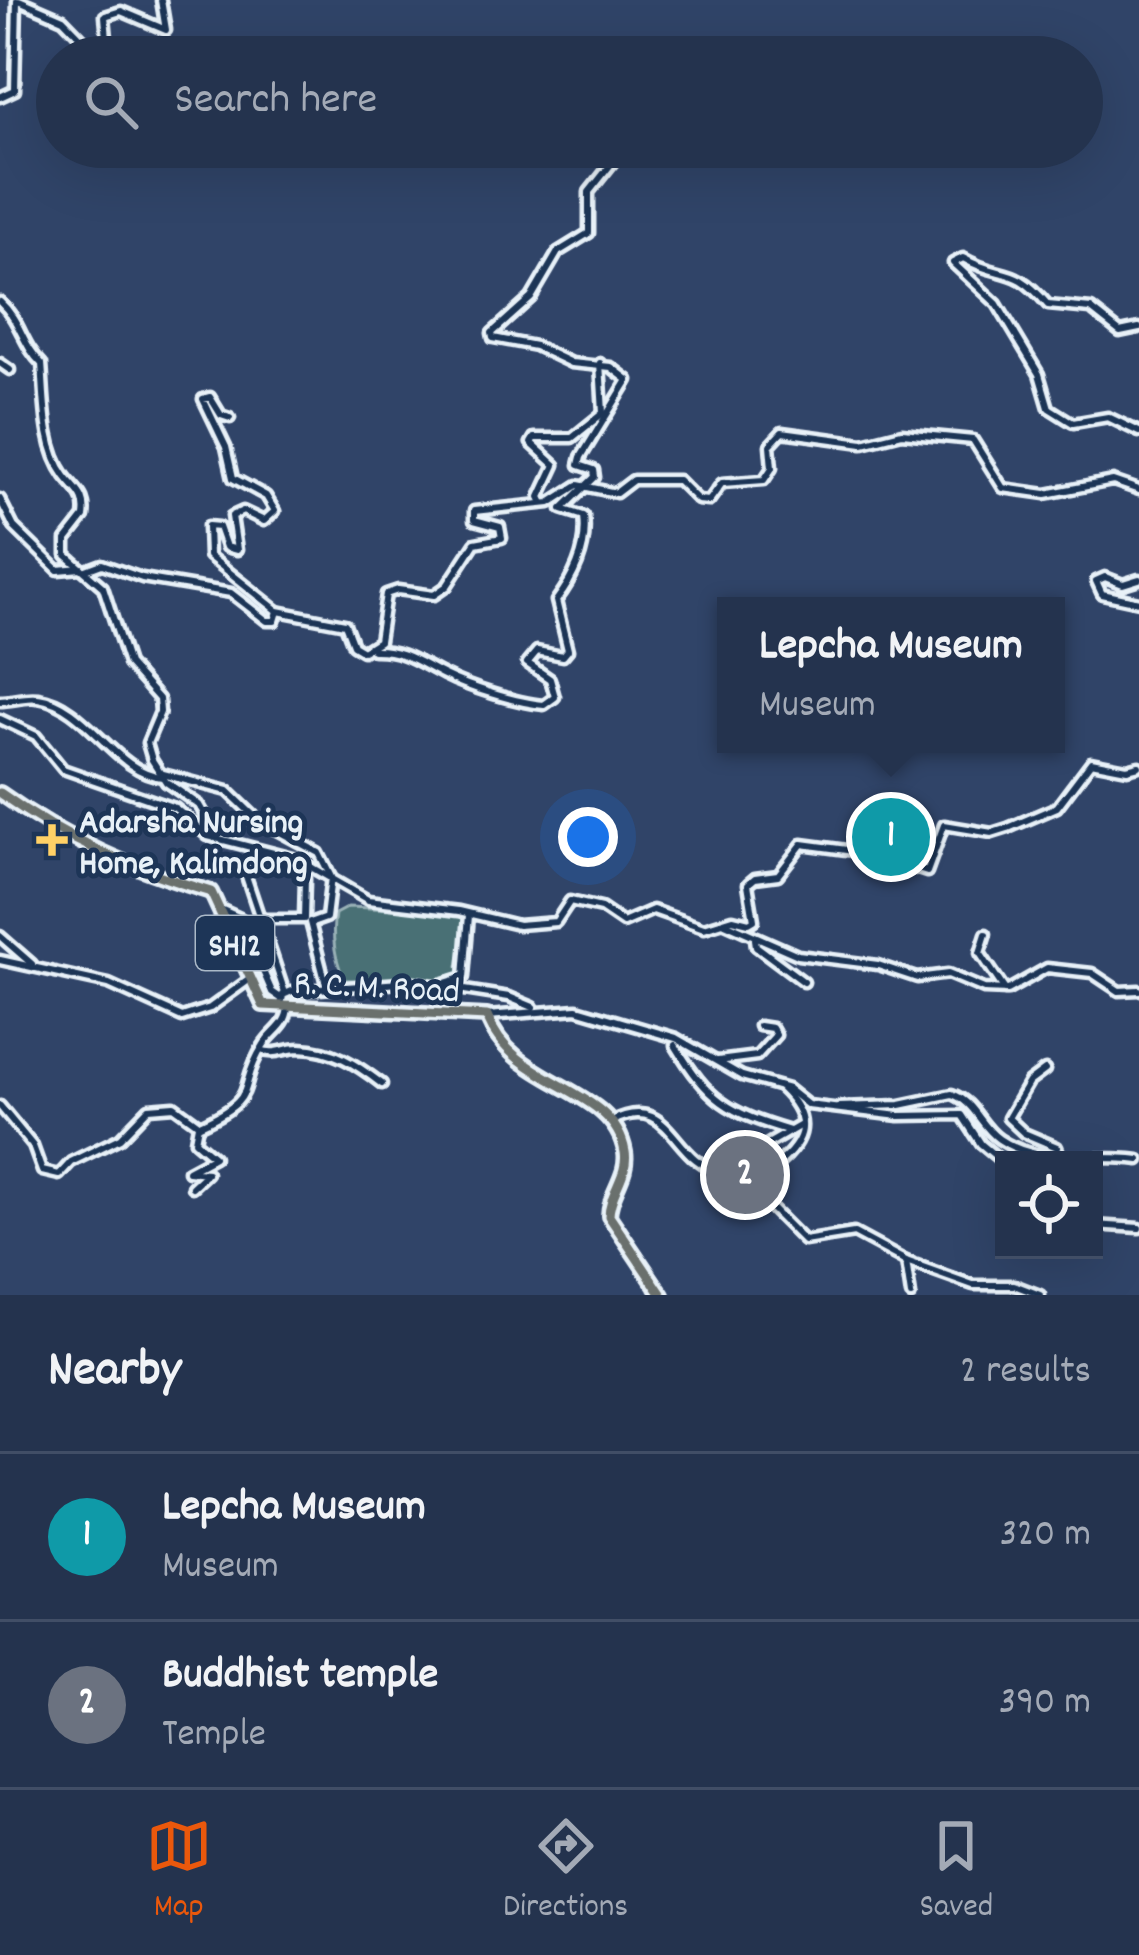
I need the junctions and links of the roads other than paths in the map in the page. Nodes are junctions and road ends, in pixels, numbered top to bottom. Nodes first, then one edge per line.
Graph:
1 (18, 0) edge
2 (161, 0) edge
3 (80, 36) edge
4 (107, 36) edge
5 (0, 97) edge
6 (608, 168) edge
7 (0, 302) edge
8 (1139, 328) edge
9 (0, 363) edge
10 (600, 364) junction
11 (10, 370) dead end
12 (230, 418) dead end
13 (1139, 432) edge
14 (583, 485) junction
15 (1139, 490) edge
16 (0, 499) edge
17 (543, 503) junction
18 (84, 569) junction
19 (1139, 579) edge
20 (1139, 602) edge
21 (278, 611) junction
22 (370, 650) junction
23 (0, 701) edge
24 (0, 719) edge
25 (1139, 766) edge
26 (161, 775) junction
27 (0, 793) edge
28 (218, 839) junction
29 (284, 854) junction
30 (243, 867) dead end
31 (332, 877) junction
32 (218, 908) junction
33 (469, 915) junction
34 (260, 919) junction
35 (301, 920) junction
36 (312, 923) junction
37 (722, 923) junction
38 (986, 934) dead end
39 (0, 936) edge
40 (755, 939) junction
41 (0, 960) edge
42 (35, 966) junction
43 (251, 978) junction
44 (804, 982) dead end
45 (432, 987) junction
46 (327, 988) junction
47 (1005, 990) junction
48 (1139, 990) edge
49 (283, 1002) junction
50 (537, 1008) junction
51 (487, 1016) junction
52 (759, 1026) dead end
53 (675, 1045) dead end
54 (260, 1050) junction
55 (715, 1061) junction
56 (1045, 1070) dead end
57 (382, 1084) dead end
58 (778, 1086) junction
59 (0, 1106) edge
60 (824, 1108) junction
61 (610, 1122) junction
62 (198, 1125) junction
63 (801, 1125) junction
64 (790, 1131) junction
65 (1030, 1151) edge
66 (1058, 1151) edge
67 (995, 1156) edge
68 (1103, 1159) edge
69 (1139, 1160) edge
70 (192, 1187) dead end
71 (1103, 1226) edge
72 (1139, 1228) edge
73 (906, 1261) junction
74 (662, 1295) edge
75 (911, 1295) edge
76 (1040, 1295) edge

1 - 3 street
1 - 5 street
2 - 4 street
6 - 10 street
7 - 18 street
8 - 13 street
9 - 11 street
10 - 14 street
10 - 17 street
12 - 21 street
14 - 15 street
14 - 17 street
14 - 22 street
16 - 18 street
17 - 22 street
18 - 21 street
18 - 26 street
19 - 20 street
21 - 22 street
23 - 26 street
24 - 28 street
25 - 37 street
26 - 28 street
26 - 31 street
27 - 32 main road, SH12
28 - 29 street
29 - 31 street
29 - 35 street
30 - 34 street
31 - 33 street
31 - 36 street
32 - 43 main road, R. C. M. Road / SH12
32 - 49 street
33 - 37 street
33 - 45 street
34 - 35 street
34 - 49 street
35 - 36 street
36 - 46 street
37 - 40 street
38 - 47 street
39 - 42 street
40 - 44 street
40 - 47 street
41 - 42 street
42 - 43 street
43 - 49 main road, R. C. M. Road / SH12
45 - 46 street
45 - 50 street
46 - 49 street
47 - 48 street
49 - 51 main road, R. C. M. Road / SH12
49 - 54 street
50 - 51 street
50 - 55 street
51 - 61 main road
52 - 55 street
53 - 64 street
54 - 57 street
54 - 62 street
55 - 58 street
56 - 66 street
58 - 60 street
58 - 63 street
59 - 62 street
60 - 65 street
60 - 67 street
61 - 64 street
61 - 74 main road
62 - 70 street
63 - 64 street
63 - 73 street
68 - 69 street
71 - 72 street
73 - 75 street
73 - 76 street

